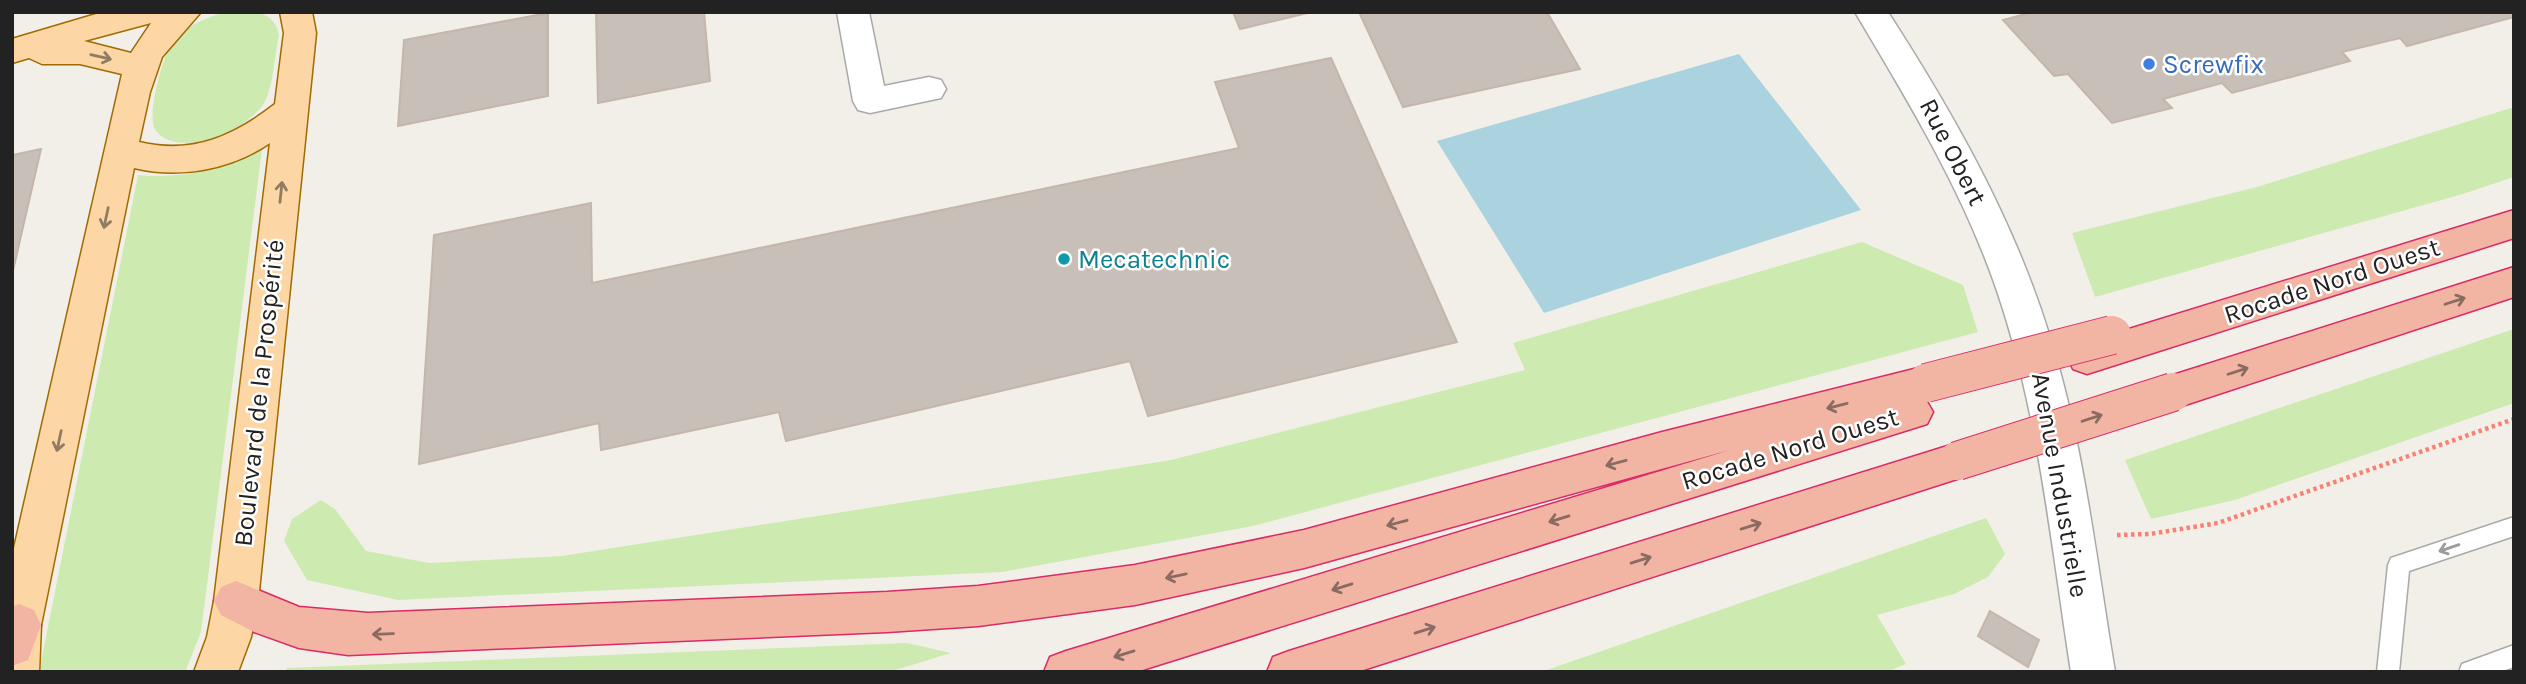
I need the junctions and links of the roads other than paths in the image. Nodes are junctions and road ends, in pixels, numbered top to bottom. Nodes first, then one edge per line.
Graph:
1 (150, 12) edge
2 (186, 12) edge
3 (853, 12) edge
4 (1871, 12) edge
5 (302, 19) edge
6 (12, 53) edge
7 (139, 67) junction
8 (929, 89) dead end
9 (289, 111) junction
10 (120, 151) junction
11 (2514, 224) edge
12 (2514, 282) edge
13 (2019, 300) joint
14 (1935, 393) junction
15 (2514, 526) edge
16 (236, 601) junction
17 (16, 635) edge
18 (2514, 656) edge
19 (17, 672) edge
20 (216, 672) edge
21 (1066, 672) edge
22 (1289, 672) edge
23 (2093, 672) edge
24 (2388, 672) edge
25 (2470, 672) edge

1 - 6 main road
2 - 7 main road
3 - 8 street
4 - 13 street, Rue Obert
5 - 9 main road, Boulevard de la Prospérité
6 -> 7 main road
7 - 10 main road
9 - 10 main road
16 -> 9 main road, Boulevard de la Prospérité
10 -> 17 main road
11 - 14 highway, Rocade Nord Ouest
22 -> 12 highway, bridge
13 - 23 street, Avenue Industrielle
14 -> 16 highway
14 -> 21 highway, Rocade Nord Ouest
15 -> 24 lane
16 - 20 main road, Boulevard de la Prospérité
17 - 19 main road
18 - 25 lane

